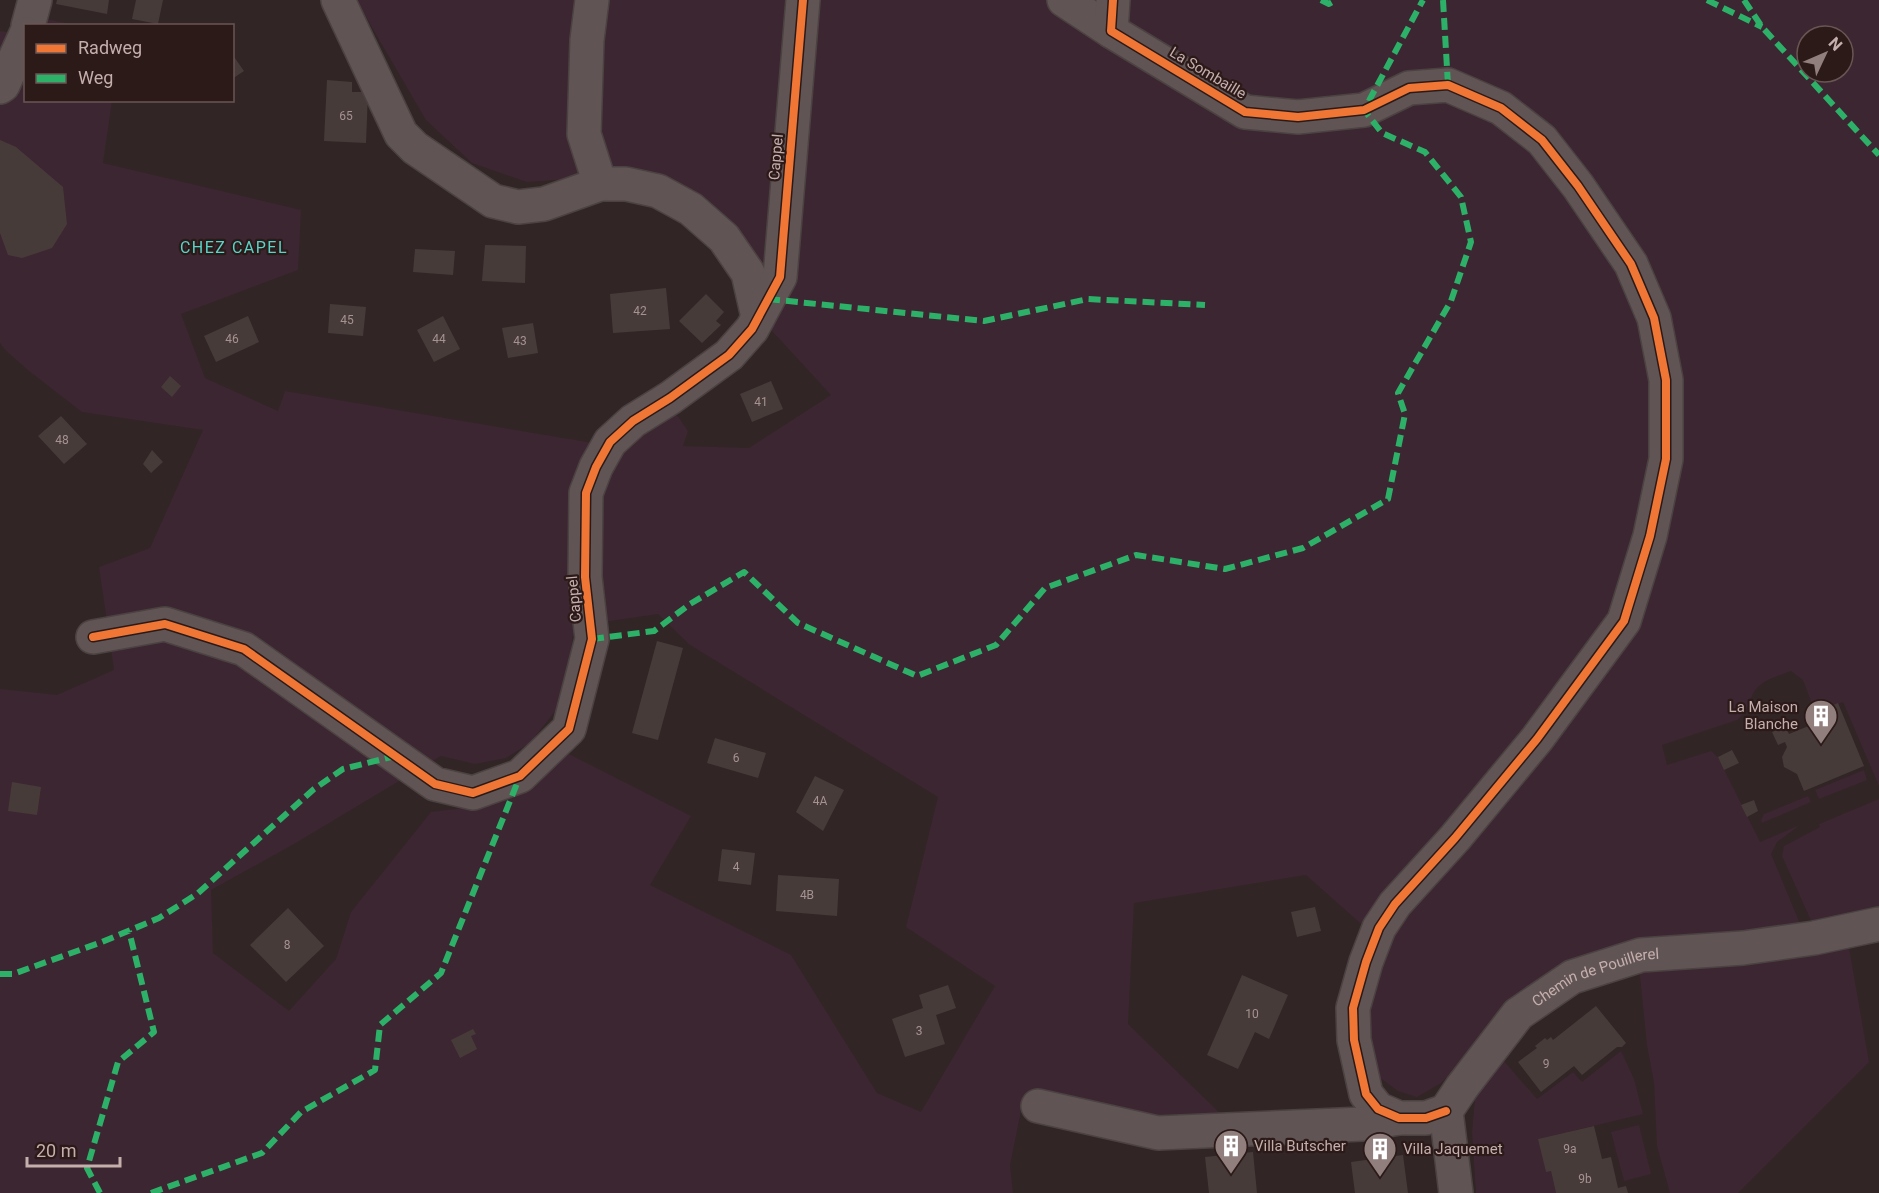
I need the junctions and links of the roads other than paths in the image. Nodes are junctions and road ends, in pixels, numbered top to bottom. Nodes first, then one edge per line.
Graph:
1 (35, 0) edge
2 (338, 0) edge
3 (592, 0) edge
4 (803, 0) edge
5 (1064, 0) edge
6 (1112, 16) edge
7 (29, 24) edge
8 (24, 39) edge
9 (0, 87) edge
10 (600, 184) junction
11 (758, 317) junction
12 (93, 638) dead end
13 (1879, 924) edge
14 (1038, 1106) dead end
15 (1446, 1111) junction
16 (1399, 1118) junction
17 (1456, 1193) edge

1 - 7 street
2 - 10 street
3 - 10 street
4 - 11 street, Cappel
5 - 6 street
6 - 16 street, La Sombaille
8 - 9 street
10 - 11 street
11 - 12 street, Cappel
13 - 15 street, Chemin de Pouillerel
14 - 16 street
15 - 16 street
15 - 17 street

